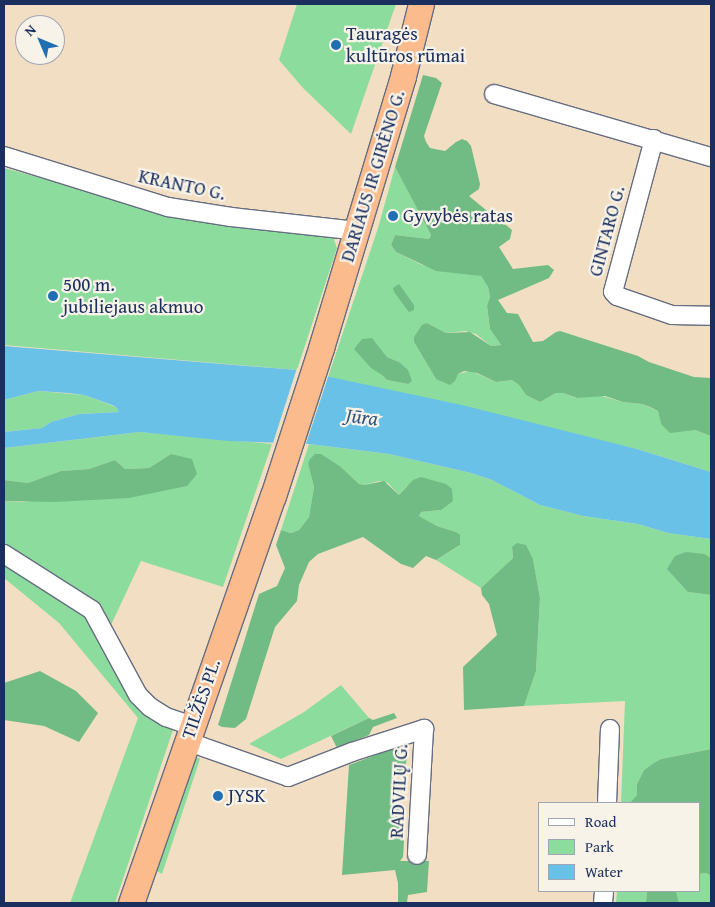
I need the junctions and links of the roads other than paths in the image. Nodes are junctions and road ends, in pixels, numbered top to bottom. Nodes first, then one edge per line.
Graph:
1 (421, 4) edge
2 (494, 94) dead end
3 (654, 139) junction
4 (4, 156) edge
5 (711, 156) edge
6 (357, 231) junction
7 (711, 316) edge
8 (273, 496) joint
9 (4, 554) edge
10 (610, 729) dead end
11 (189, 734) junction
12 (607, 802) edge
13 (417, 854) dead end
14 (131, 903) edge

1 - 6 highway, DARIAUS IR GIRĖNO G.
2 - 3 street
3 - 5 street
3 - 7 street, GINTARO G.
4 - 6 street, KRANTO G.
6 - 8 highway, DARIAUS IR GIRĖNO G.
8 - 11 highway, TILŽĖS PL.
9 - 11 street
10 - 12 street
11 - 13 street, RADVILŲ G.
11 - 14 highway, TILŽĖS PL.

